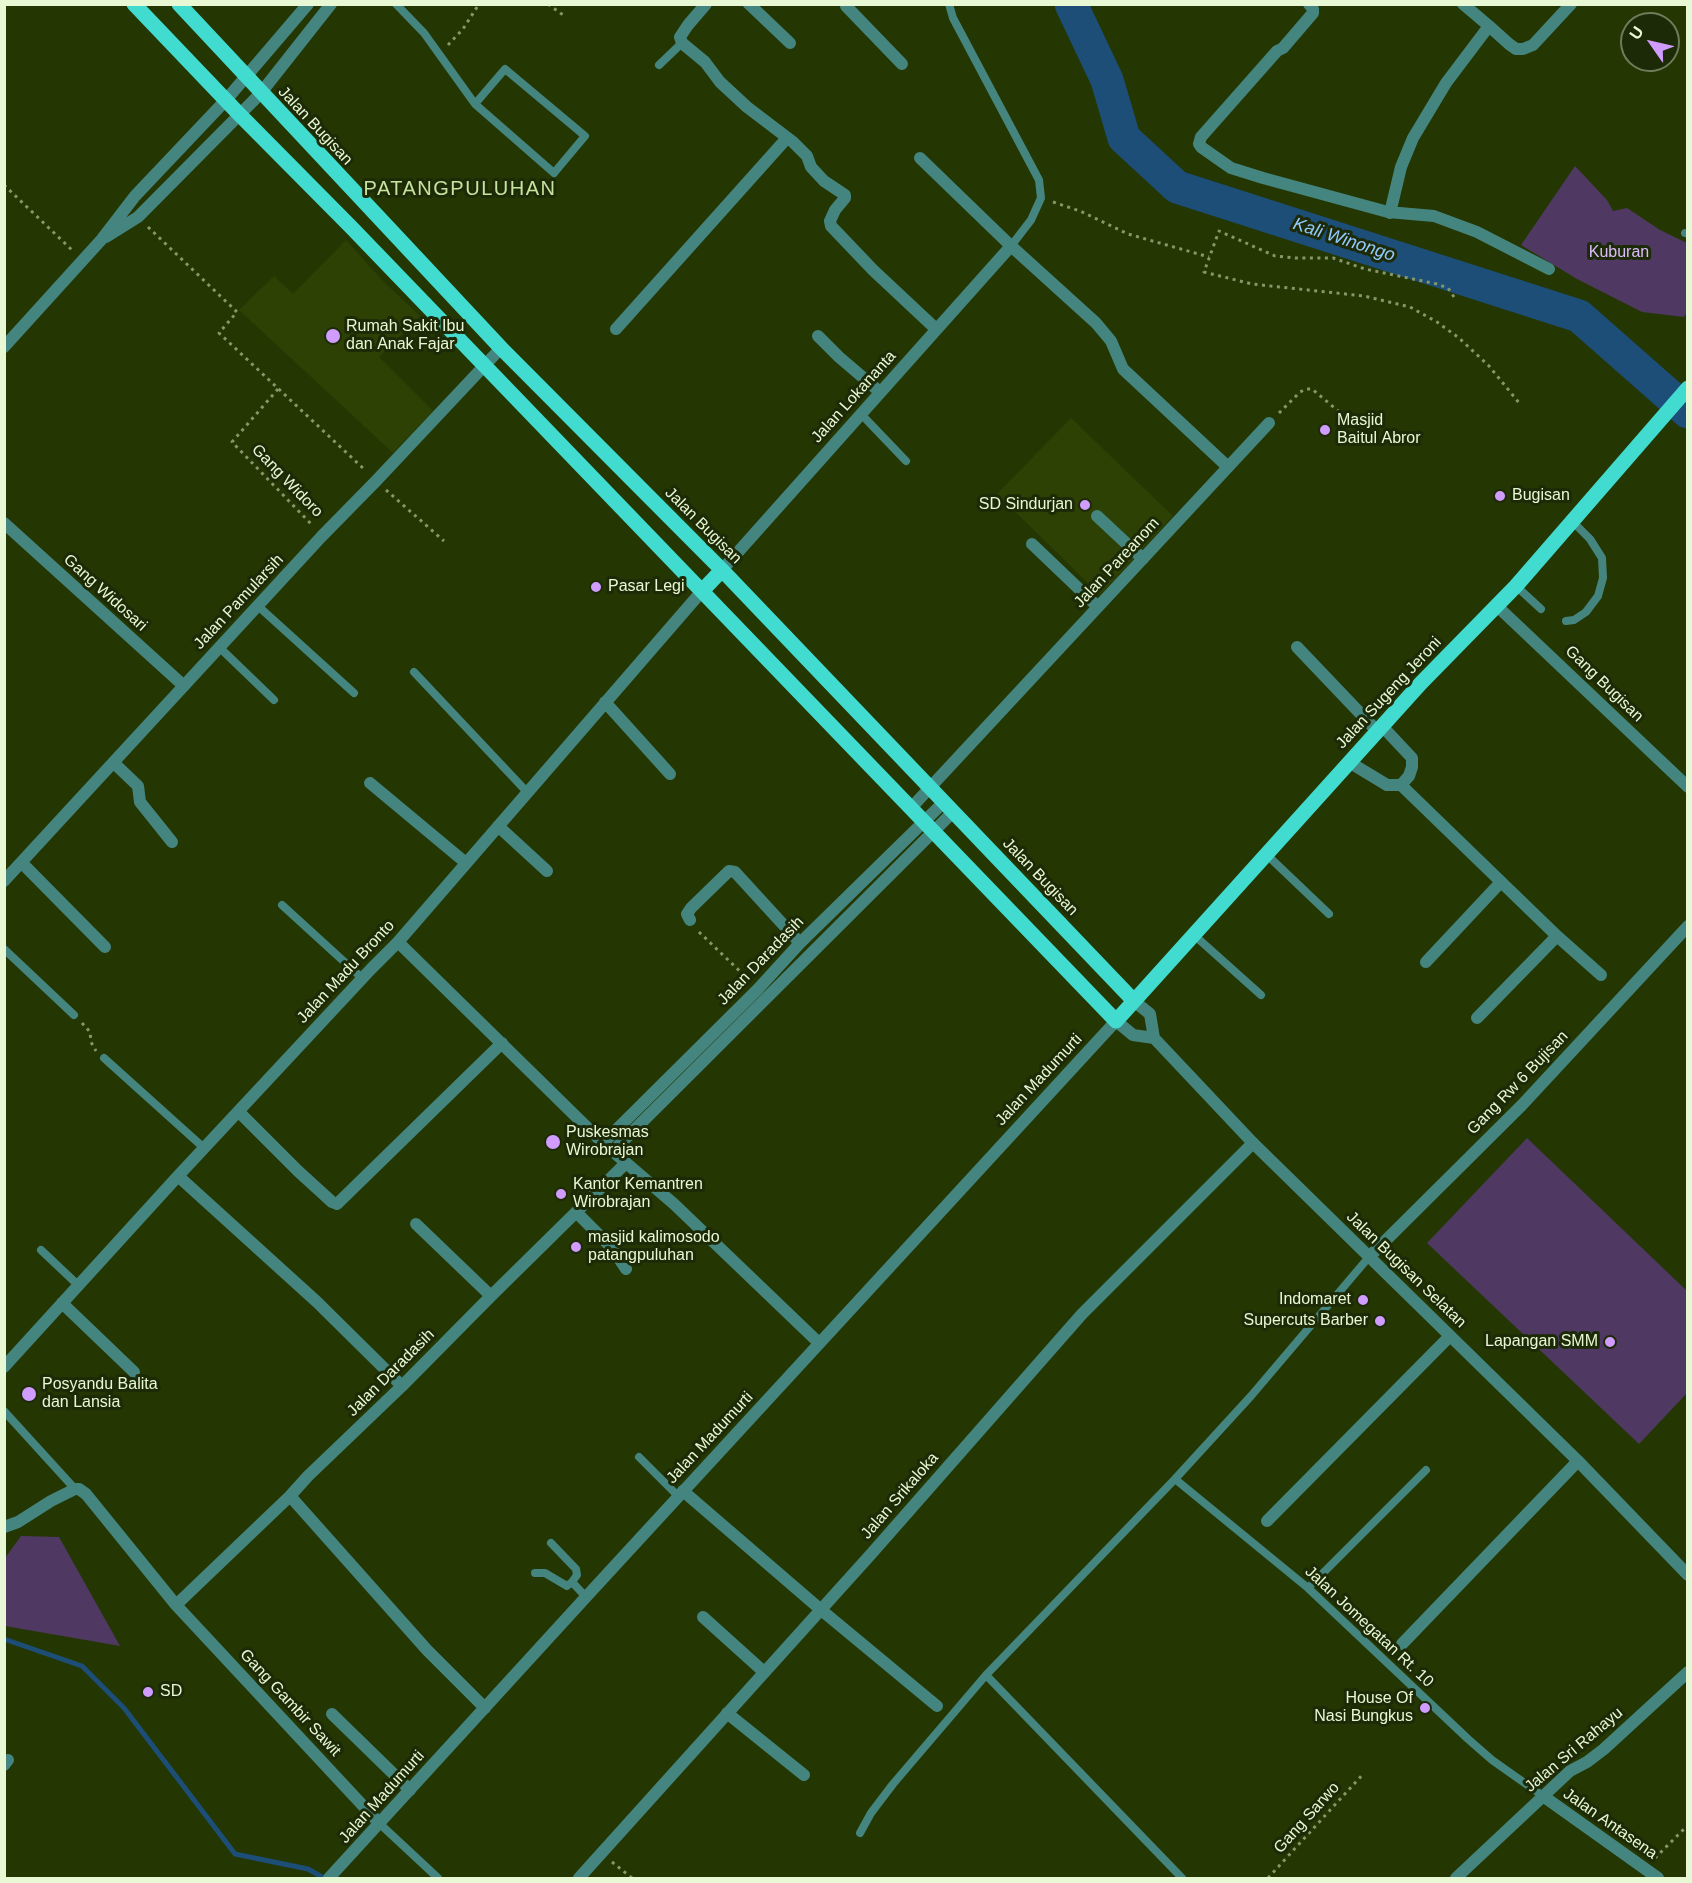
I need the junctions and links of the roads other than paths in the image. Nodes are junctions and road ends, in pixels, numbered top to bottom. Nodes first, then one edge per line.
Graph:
1 (134, 4) edge
2 (179, 4) edge
3 (308, 4) edge
4 (331, 4) edge
5 (396, 4) edge
6 (706, 4) edge
7 (749, 4) edge
8 (949, 4) edge
9 (1309, 4) edge
10 (1463, 4) edge
11 (1571, 4) edge
12 (846, 5) edge
13 (1489, 26) junction
14 (682, 43) junction
15 (790, 43) dead end
16 (902, 64) dead end
17 (659, 65) dead end
18 (247, 76) junction
19 (260, 94) junction
20 (226, 100) junction
21 (475, 104) junction
22 (239, 114) junction
23 (787, 138) junction
24 (920, 158) dead end
25 (1390, 213) junction
26 (102, 239) junction
27 (1011, 246) junction
28 (1549, 269) dead end
29 (616, 329) dead end
30 (936, 329) junction
31 (818, 336) dead end
32 (4, 347) edge
33 (501, 348) junction
34 (483, 366) junction
35 (1688, 387) edge
36 (880, 392) junction
37 (861, 414) junction
38 (1269, 423) road end
39 (906, 461) dead end
40 (1228, 468) junction
41 (1097, 516) dead end
42 (1571, 520) junction
43 (4, 523) edge
44 (1032, 544) dead end
45 (1143, 559) junction
46 (722, 570) junction
47 (1516, 586) junction
48 (702, 591) junction
49 (258, 606) junction
50 (1497, 606) junction
51 (1098, 607) junction
52 (1541, 609) dead end
53 (1566, 621) dead end
54 (219, 647) junction
55 (1297, 647) dead end
56 (414, 672) dead end
57 (184, 686) junction
58 (354, 693) dead end
59 (274, 700) dead end
60 (605, 702) junction
61 (1379, 728) junction
62 (1349, 762) junction
63 (115, 764) junction
64 (670, 774) dead end
65 (370, 783) dead end
66 (1401, 784) junction
67 (1688, 787) edge
68 (931, 788) junction
69 (527, 792) junction
70 (948, 807) junction
71 (911, 808) junction
72 (498, 826) junction
73 (928, 826) junction
74 (172, 842) dead end
75 (1266, 854) junction
76 (22, 863) junction
77 (466, 863) junction
78 (547, 871) dead end
79 (4, 881) edge
80 (1501, 882) junction
81 (282, 905) dead end
82 (1329, 914) dead end
83 (690, 921) road end
84 (1688, 926) edge
85 (1194, 936) junction
86 (1557, 936) junction
87 (398, 942) junction
88 (800, 944) junction
89 (105, 947) dead end
90 (4, 949) edge
91 (1426, 962) dead end
92 (1601, 975) dead end
93 (362, 978) junction
94 (1261, 995) dead end
95 (1134, 1001) junction
96 (74, 1015) road end
97 (1477, 1018) dead end
98 (1116, 1021) junction
99 (1154, 1038) junction
100 (502, 1043) junction
101 (104, 1058) road end
102 (239, 1112) junction
103 (1253, 1143) junction
104 (608, 1147) junction
105 (204, 1148) junction
106 (626, 1163) junction
107 (178, 1176) junction
108 (576, 1212) junction
109 (416, 1224) dead end
110 (41, 1250) dead end
111 (1369, 1257) junction
112 (626, 1269) dead end
113 (78, 1285) junction
114 (491, 1296) junction
115 (62, 1303) junction
116 (1450, 1336) junction
117 (819, 1344) junction
118 (4, 1367) edge
119 (134, 1372) dead end
120 (402, 1386) junction
121 (4, 1411) edge
122 (639, 1457) dead end
123 (1578, 1461) junction
124 (1426, 1470) dead end
125 (1175, 1479) junction
126 (75, 1489) junction
127 (681, 1493) junction
128 (290, 1496) junction
129 (1267, 1521) dead end
130 (4, 1527) edge
131 (551, 1543) dead end
132 (536, 1573) dead end
133 (1688, 1575) edge
134 (572, 1582) junction
135 (1308, 1588) junction
136 (586, 1597) junction
137 (176, 1605) junction
138 (820, 1609) junction
139 (702, 1617) dead end
140 (1402, 1644) dead end
141 (764, 1672) junction
142 (1688, 1672) edge
143 (986, 1675) junction
144 (937, 1706) dead end
145 (485, 1708) junction
146 (727, 1713) junction
147 (332, 1714) dead end
148 (804, 1775) dead end
149 (410, 1790) junction
150 (1543, 1796) junction
151 (380, 1824) junction
152 (860, 1833) dead end
153 (329, 1878) edge
154 (438, 1878) edge
155 (579, 1878) edge
156 (1182, 1878) edge
157 (1456, 1878) edge
158 (1658, 1878) edge

1 - 20 main road
2 - 18 main road, Jalan Bugisan
3 - 18 street
4 - 19 street
5 - 21 lane
6 - 14 street
7 - 15 street
8 - 27 lane
9 - 25 street
10 - 13 street
11 - 13 street
12 - 16 street
13 - 25 street
14 - 17 lane
14 - 23 street
18 - 19 main road, Jalan Bugisan
18 - 20 street
19 - 22 street
19 - 33 main road, Jalan Bugisan
20 - 22 main road
20 - 26 street
21 - 21 lane
22 - 26 street
22 - 34 main road
23 - 29 street
23 - 30 street
24 - 27 street
25 - 28 street
26 - 32 street
27 - 30 street, Jalan Lokananta
27 - 40 street
30 - 36 street, Jalan Lokananta
31 - 36 street
33 - 34 street, Jalan Pamularsih
33 - 46 main road, Jalan Bugisan
34 - 48 main road
34 - 49 street, Jalan Pamularsih
35 - 42 main road, Jalan Sugeng Jeroni
36 - 37 street, Jalan Lokananta
37 - 39 lane
37 - 46 street, Jalan Lokananta
38 - 40 street, Jalan Pareanom
40 - 45 street, Jalan Pareanom
41 - 45 street
42 - 47 main road, Jalan Sugeng Jeroni
42 - 53 lane
43 - 57 street, Gang Widosari
44 - 51 street
45 - 51 street, Jalan Pareanom
46 - 48 main road
46 - 68 main road, Jalan Bugisan
47 - 50 main road, Jalan Sugeng Jeroni
47 - 52 lane
48 - 60 street, Jalan Madu Bronto
48 - 71 main road
49 - 54 street, Jalan Pamularsih
49 - 58 lane
50 - 61 main road, Jalan Sugeng Jeroni
50 - 67 street, Gang Bugisan
51 - 68 street, Jalan Pareanom
54 - 57 street, Jalan Pamularsih
54 - 59 lane
55 - 61 street
56 - 69 lane
57 - 63 street, Jalan Pamularsih
60 - 64 street
60 - 69 street, Jalan Madu Bronto
61 - 62 main road, Jalan Sugeng Jeroni
61 - 66 street
62 - 66 street
62 - 75 main road, Jalan Sugeng Jeroni
63 - 74 street
63 - 76 street, Jalan Pamularsih
65 - 77 street
66 - 80 street
68 - 70 main road, Jalan Bugisan
68 - 71 street, Jalan Pareanom
69 - 72 street, Jalan Madu Bronto
70 - 73 street, Jalan Daradasih
70 - 95 main road, Jalan Bugisan
71 - 73 main road
72 - 77 street, Jalan Madu Bronto
72 - 78 street
73 - 88 street, Jalan Daradasih
73 - 98 main road
73 - 104 street, Jalan Daradasih
75 - 82 lane
75 - 85 main road, Jalan Sugeng Jeroni
76 - 79 street, Jalan Pamularsih
76 - 89 street
77 - 87 street, Jalan Madu Bronto
80 - 86 street
80 - 91 street
81 - 93 lane
83 - 88 street
84 - 111 street, Gang Rw 6 Bujisan
85 - 94 lane
85 - 95 main road, Jalan Sugeng Jeroni
86 - 92 street
86 - 97 street
87 - 93 street, Jalan Madu Bronto
87 - 100 street
88 - 104 street, Jalan Daradasih
90 - 96 lane
93 - 102 street, Jalan Madu Bronto
95 - 98 main road, Jalan Sugeng Jeroni
95 - 99 street, Jalan Bugisan Selatan
98 - 99 street, Jalan Bugisan Selatan
98 - 117 street, Jalan Madumurti
99 - 103 street, Jalan Bugisan Selatan
100 - 102 street
100 - 104 street
101 - 105 lane
102 - 105 street, Jalan Madu Bronto
103 - 111 street, Jalan Bugisan Selatan
103 - 138 street, Jalan Srikaloka
104 - 106 street
105 - 107 street, Jalan Madu Bronto
106 - 108 street, Jalan Daradasih
106 - 117 street
107 - 113 street, Jalan Madu Bronto
107 - 120 street
108 - 112 street
108 - 114 street, Jalan Daradasih
109 - 114 street
110 - 113 lane
111 - 116 street, Jalan Bugisan Selatan
111 - 125 lane
113 - 115 street, Jalan Madu Bronto
114 - 120 street, Jalan Daradasih
115 - 118 street, Jalan Madu Bronto
115 - 119 street
116 - 123 street, Jalan Bugisan Selatan
116 - 129 street
117 - 127 street, Jalan Madumurti
120 - 128 street, Jalan Daradasih
121 - 126 lane
122 - 127 lane
123 - 133 street, Jalan Bugisan Selatan
123 - 140 street
124 - 135 lane
125 - 135 lane, Jalan Jomegatan Rt. 10
125 - 143 lane
126 - 130 street
126 - 137 street, Gang Gambir Sawit
127 - 136 street, Jalan Madumurti
127 - 138 street
128 - 137 street, Jalan Daradasih
128 - 145 street
131 - 134 lane
132 - 134 lane
134 - 136 lane
135 - 150 lane, Jalan Jomegatan Rt. 10
136 - 145 street, Jalan Madumurti
137 - 151 street, Gang Gambir Sawit
138 - 141 street, Jalan Srikaloka
138 - 144 street
139 - 141 street
141 - 146 street, Jalan Srikaloka
142 - 150 street, Jalan Sri Rahayu
143 - 152 lane
143 - 156 lane
145 - 149 street, Jalan Madumurti
146 - 148 street
146 - 155 street, Jalan Srikaloka
147 - 149 street
149 - 151 street, Jalan Madumurti
150 - 157 street, Jalan Sri Rahayu
150 - 158 street, Jalan Antasena
151 - 153 street, Jalan Madumurti
151 - 154 lane

